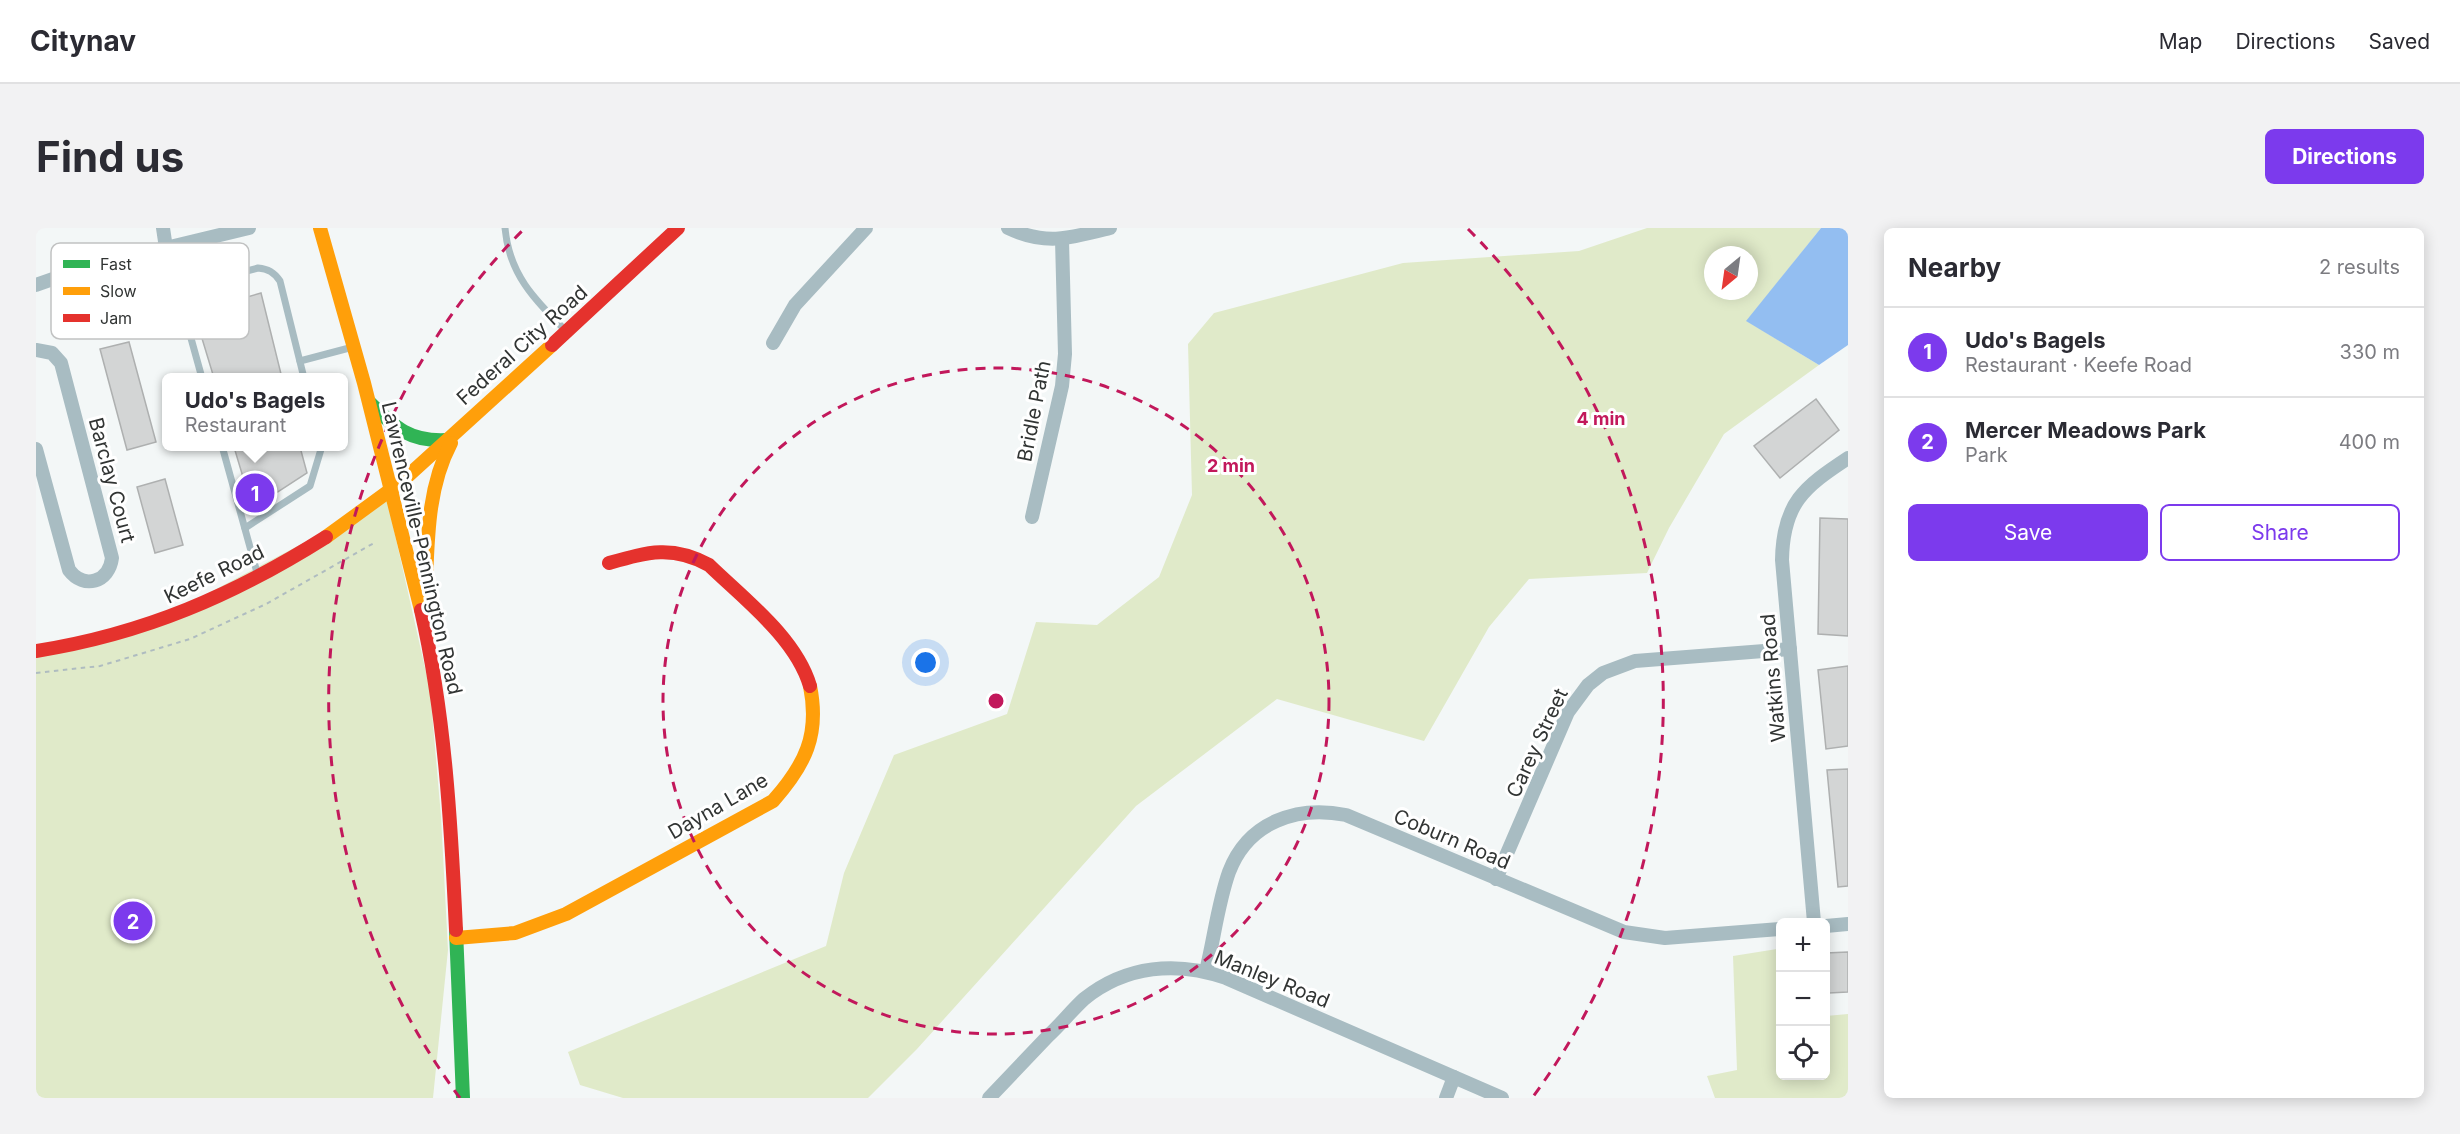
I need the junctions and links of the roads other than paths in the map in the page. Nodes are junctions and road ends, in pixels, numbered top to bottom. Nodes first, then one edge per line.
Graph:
1 (163, 228) edge
2 (249, 228) edge
3 (320, 228) edge
4 (505, 228) edge
5 (678, 228) edge
6 (866, 228) edge
7 (1008, 228) edge
8 (1110, 228) edge
9 (1062, 240) junction
10 (165, 243) edge
11 (187, 243) edge
12 (249, 270) edge
13 (51, 280) edge
14 (36, 285) edge
15 (566, 332) junction
16 (191, 339) edge
17 (773, 343) dead end
18 (355, 346) junction
19 (36, 350) edge
20 (300, 361) junction
21 (201, 373) edge
22 (303, 373) edge
23 (369, 402) junction
24 (460, 428) junction
25 (447, 440) junction
26 (36, 449) edge
27 (223, 451) edge
28 (321, 451) edge
29 (1848, 458) edge
30 (391, 489) junction
31 (1032, 516) dead end
32 (245, 528) junction
33 (609, 563) dead end
34 (258, 576) junction
35 (423, 625) junction
36 (1790, 649) junction
37 (36, 651) edge
38 (1496, 879) junction
39 (1814, 918) edge
40 (1848, 924) edge
41 (1830, 926) edge
42 (1776, 929) edge
43 (456, 938) junction
44 (1206, 971) junction
45 (1454, 1077) junction
46 (463, 1098) edge
47 (989, 1098) edge
48 (1446, 1098) edge
49 (1503, 1098) edge

1 - 10 street
2 - 11 street
3 - 18 street, Lawrenceville-Pennington Road
4 - 15 lane
5 - 15 street, Federal City Road
6 - 17 street
7 - 9 street
8 - 9 street
9 - 31 street, Bridle Path
12 - 20 lane
13 - 14 street
15 - 24 street, Federal City Road
16 - 21 lane
18 - 20 lane
18 - 23 street, Lawrenceville-Pennington Road
19 - 26 street, Barclay Court
20 - 22 lane
23 - 25 street
23 - 30 street, Lawrenceville-Pennington Road
24 - 25 street, Federal City Road
24 - 35 street
25 - 30 street, Federal City Road
27 - 32 lane
28 - 32 lane
29 - 36 street, Watkins Road
30 - 34 street, Keefe Road
30 - 35 street, Lawrenceville-Pennington Road
32 - 34 lane
33 - 43 street, Dayna Lane
34 - 37 street, Keefe Road
35 - 43 street, Lawrenceville-Pennington Road
36 - 38 street, Carey Street
36 - 39 street, Watkins Road
38 - 42 street, Coburn Road
38 - 44 street, Coburn Road
40 - 41 street
43 - 46 street, Lawrenceville-Pennington Road
44 - 45 street, Manley Road
44 - 47 street, Manley Road
45 - 48 street
45 - 49 street, Manley Road

